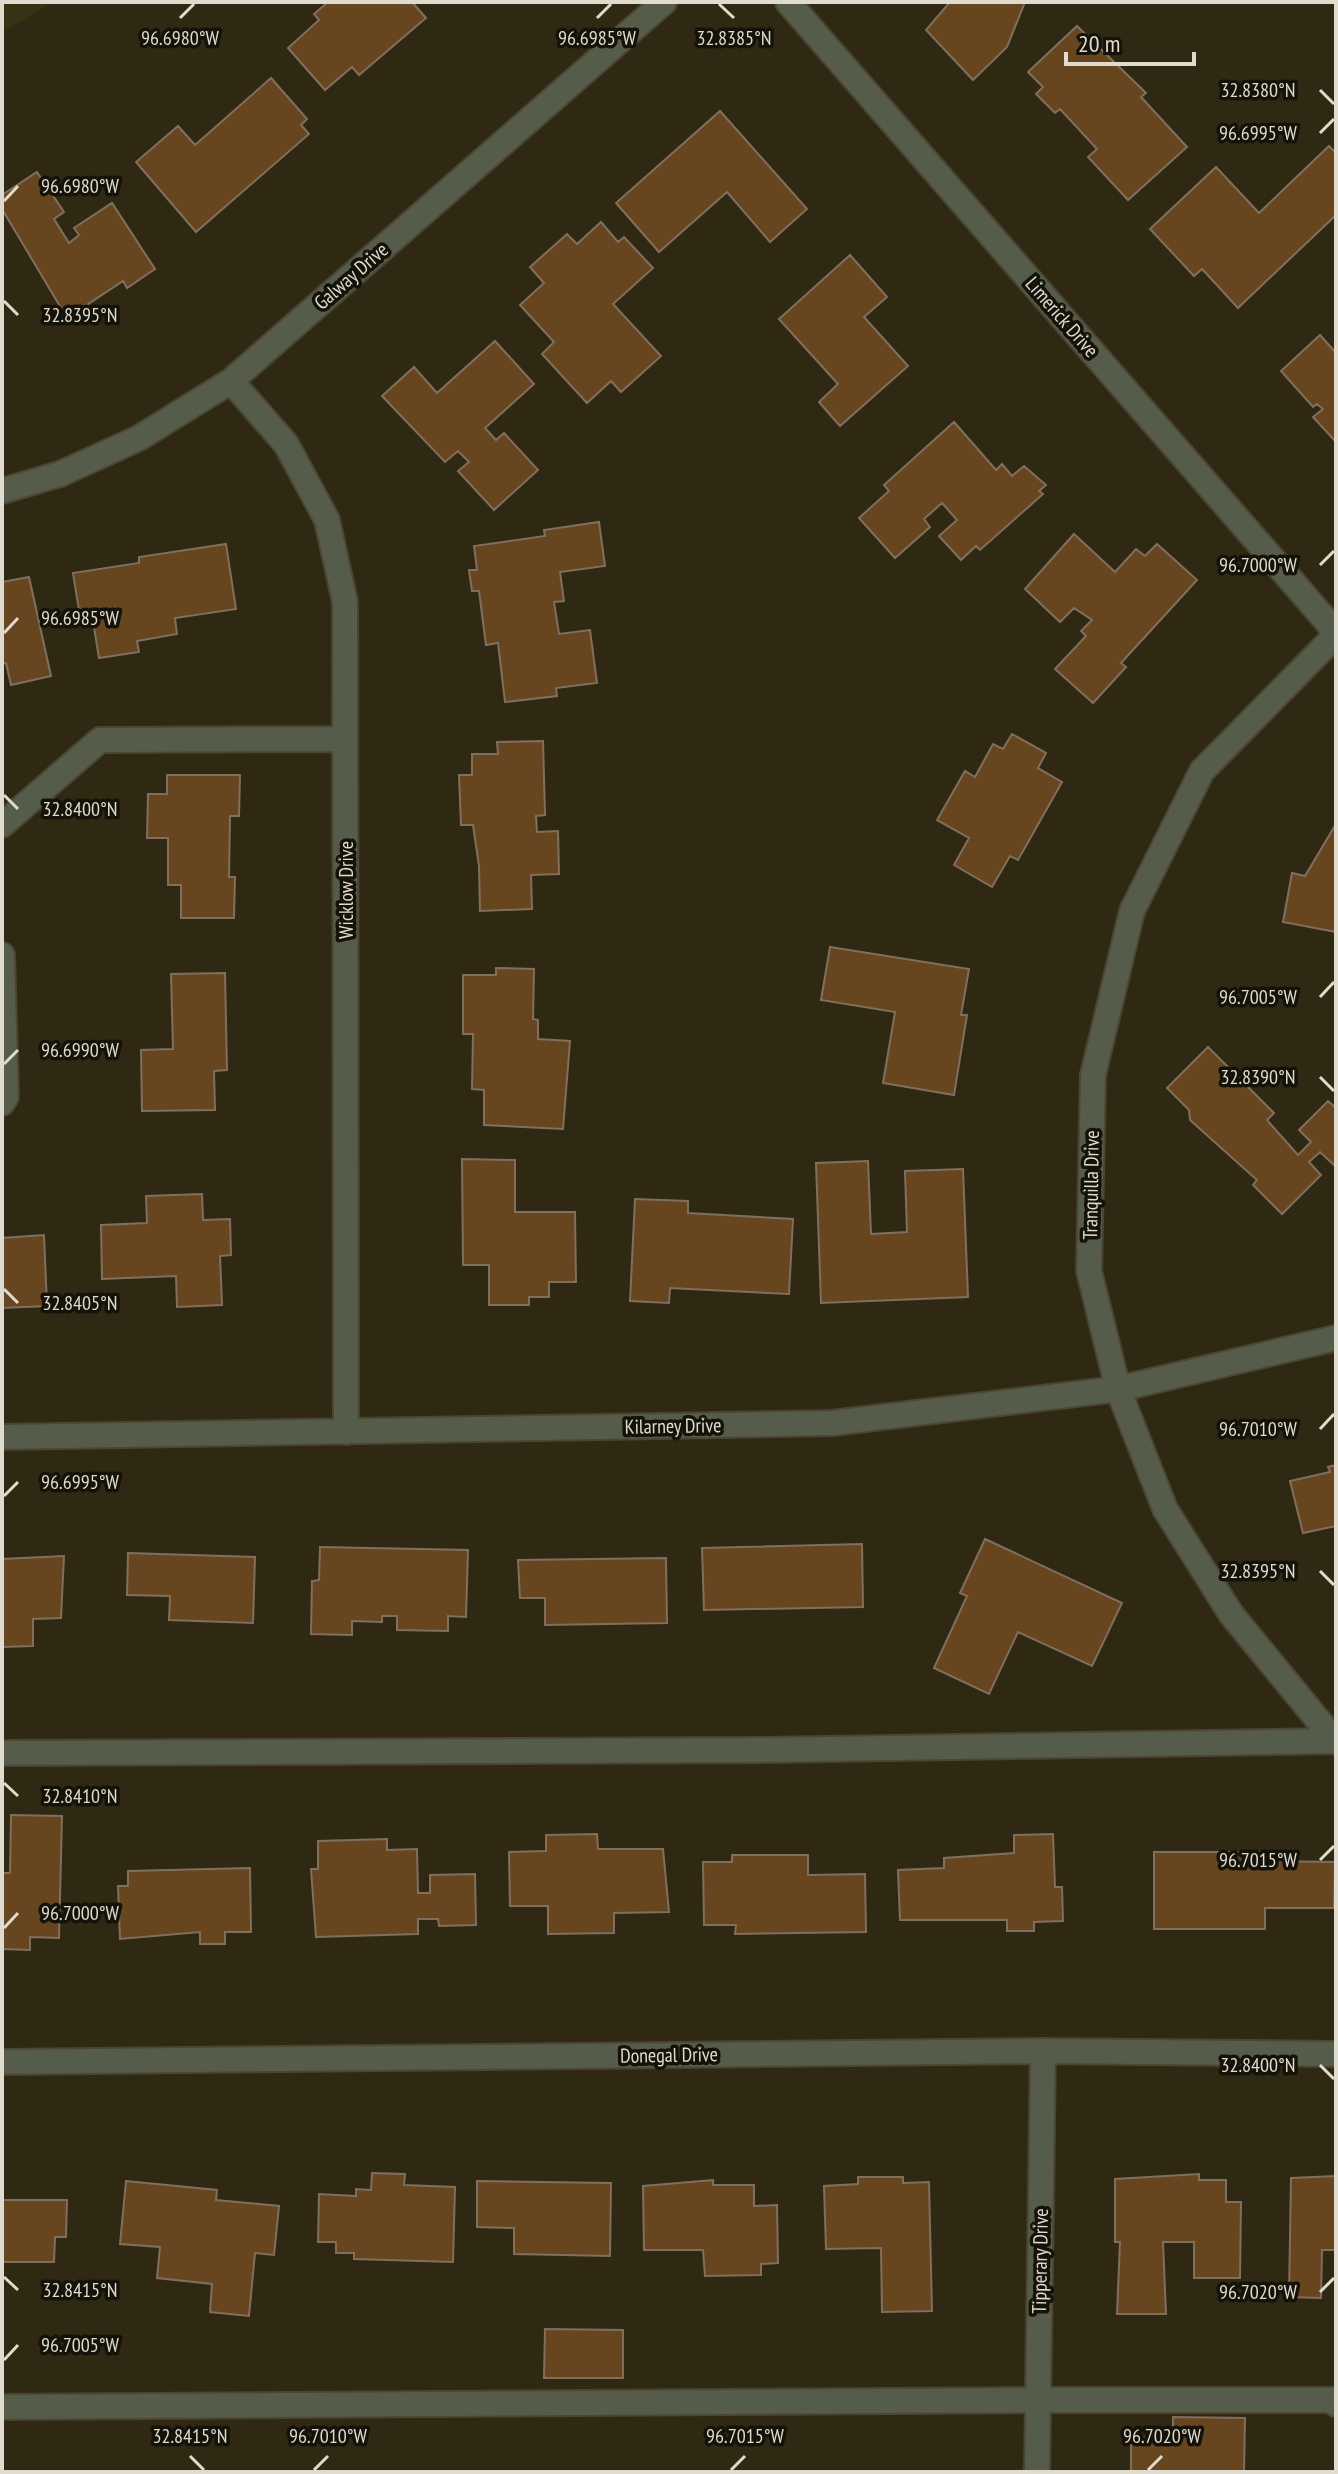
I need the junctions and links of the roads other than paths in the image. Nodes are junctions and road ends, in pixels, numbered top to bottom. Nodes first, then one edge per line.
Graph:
1 (664, 2) edge
2 (788, 2) edge
3 (231, 381) junction
4 (2, 491) edge
5 (1336, 633) edge
6 (345, 739) junction
7 (2, 825) edge
8 (2, 955) edge
9 (2, 1103) edge
10 (1336, 1338) edge
11 (1118, 1389) junction
12 (346, 1432) junction
13 (2, 1437) edge
14 (1336, 1742) edge
15 (2, 1753) edge
16 (1043, 2051) junction
17 (1336, 2054) edge
18 (2, 2062) edge
19 (1038, 2400) junction
20 (1336, 2404) edge
21 (2, 2407) edge
22 (1037, 2472) edge

1 - 3 street, Galway Drive
2 - 5 street, Limerick Drive
3 - 4 street, Galway Drive
3 - 6 street, Wicklow Drive
5 - 11 street, Tranquilla Drive
6 - 7 street
6 - 12 street, Wicklow Drive
8 - 9 street
10 - 11 street, Kilarney Drive
11 - 12 street, Kilarney Drive
11 - 14 street, Tranquilla Drive
12 - 13 street, Kilarney Drive
14 - 15 street
16 - 17 street, Donegal Drive
16 - 18 street, Donegal Drive
16 - 19 street, Tipperary Drive
19 - 20 street
19 - 21 street
19 - 22 street, Tipperary Drive

